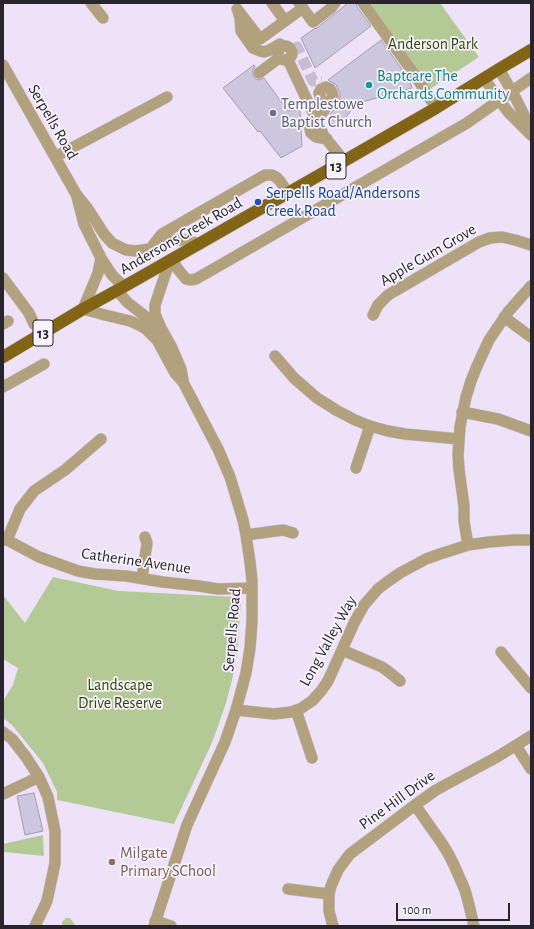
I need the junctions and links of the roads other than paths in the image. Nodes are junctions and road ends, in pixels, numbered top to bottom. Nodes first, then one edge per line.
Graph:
1 (91, 3) edge
2 (272, 3) edge
3 (335, 3) edge
4 (362, 3) edge
5 (301, 5) edge
6 (234, 6) edge
7 (103, 18) dead end
8 (285, 21) junction
9 (272, 30) junction
10 (531, 44) edge
11 (531, 50) edge
12 (286, 51) junction
13 (3, 65) edge
14 (499, 69) junction
15 (259, 73) dead end
16 (484, 78) junction
17 (531, 78) edge
18 (512, 91) junction
19 (167, 97) dead end
20 (498, 100) junction
21 (436, 108) junction
22 (531, 129) edge
23 (531, 136) edge
24 (55, 157) junction
25 (344, 161) junction
26 (288, 193) junction
27 (76, 194) junction
28 (200, 244) junction
29 (531, 245) edge
30 (149, 249) junction
31 (101, 258) junction
32 (171, 260) junction
33 (3, 278) edge
34 (194, 279) junction
35 (184, 285) dead end
36 (531, 286) edge
37 (121, 288) junction
38 (23, 305) junction
39 (83, 309) junction
40 (373, 315) dead end
41 (504, 317) junction
42 (46, 332) junction
43 (531, 337) edge
44 (32, 340) junction
45 (165, 342) junction
46 (275, 356) dead end
47 (3, 357) edge
48 (44, 364) dead end
49 (3, 387) edge
50 (462, 412) junction
51 (370, 426) junction
52 (531, 431) edge
53 (101, 439) dead end
54 (459, 439) junction
55 (356, 468) dead end
56 (293, 533) dead end
57 (246, 535) junction
58 (145, 537) dead end
59 (5, 540) edge
60 (531, 540) edge
61 (472, 544) junction
62 (142, 578) junction
63 (252, 584) junction
64 (342, 650) junction
65 (501, 652) dead end
66 (400, 681) dead end
67 (531, 688) edge
68 (237, 706) junction
69 (296, 710) junction
70 (3, 732) edge
71 (531, 736) edge
72 (516, 746) junction
73 (312, 758) dead end
74 (531, 769) edge
75 (39, 778) junction
76 (3, 794) edge
77 (415, 805) junction
78 (288, 889) dead end
79 (329, 894) junction
80 (155, 923) edge
81 (35, 926) edge
82 (172, 926) edge
83 (333, 926) edge
84 (474, 926) edge

1 - 7 street
2 - 8 street
3 - 5 street
4 - 21 street
5 - 8 street
6 - 9 street
6 - 12 street
8 - 9 street
9 - 12 street
10 - 14 main road, Andersons Creek Road / 13
11 - 14 main road, Andersons Creek Road / 13
12 - 15 street
12 - 25 street
13 - 24 street, Serpells Road
14 - 16 main road, Andersons Creek Road / 13
14 - 18 street
16 - 20 street
16 - 21 main road, Andersons Creek Road / 13
17 - 18 street
18 - 20 street
18 - 22 street
19 - 24 street
20 - 23 street
20 - 34 street
21 - 25 main road, Andersons Creek Road / 13
24 - 27 street, Serpells Road
25 - 26 main road, Andersons Creek Road / 13
26 - 28 main road, Andersons Creek Road / 13
26 - 30 street
27 - 30 street, Serpells Road
27 - 31 street, Serpells Road
28 - 30 street, Serpells Road
28 - 32 main road, Andersons Creek Road / 13
29 - 40 street, Apple Gum Grove
31 - 37 street, Serpells Road
31 - 39 street
32 - 34 street
32 - 37 main road, Andersons Creek Road / 13
32 - 45 street, Serpells Road
33 - 38 street
34 - 35 street
36 - 41 street
37 - 39 main road, Andersons Creek Road / 13
37 - 45 street, Serpells Road
38 - 42 street
38 - 44 street
39 - 42 main road, Andersons Creek Road / 13
39 - 45 street, Serpells Road
41 - 43 street
41 - 50 street
42 - 44 main road, Andersons Creek Road / 13
44 - 47 main road, Andersons Creek Road / 13
45 - 57 street, Serpells Road
46 - 51 street
48 - 49 street
50 - 52 street
50 - 54 street
51 - 54 street
51 - 55 street
53 - 59 street
54 - 61 street
56 - 57 street
57 - 63 street, Serpells Road
58 - 62 street
59 - 62 street, Catherine Avenue
60 - 61 street, Long Valley Way
61 - 64 street, Long Valley Way
62 - 63 street, Catherine Avenue
63 - 68 street, Serpells Road
64 - 66 street
64 - 69 street, Long Valley Way
65 - 67 street
68 - 69 street, Long Valley Way
68 - 80 street, Serpells Road
69 - 73 street
70 - 75 street
71 - 72 street, Pine Hill Drive
72 - 74 street
72 - 77 street, Pine Hill Drive
75 - 76 street
75 - 81 street
77 - 79 street, Pine Hill Drive
77 - 84 street
78 - 79 street
79 - 83 street, Pine Hill Drive
80 - 82 street

